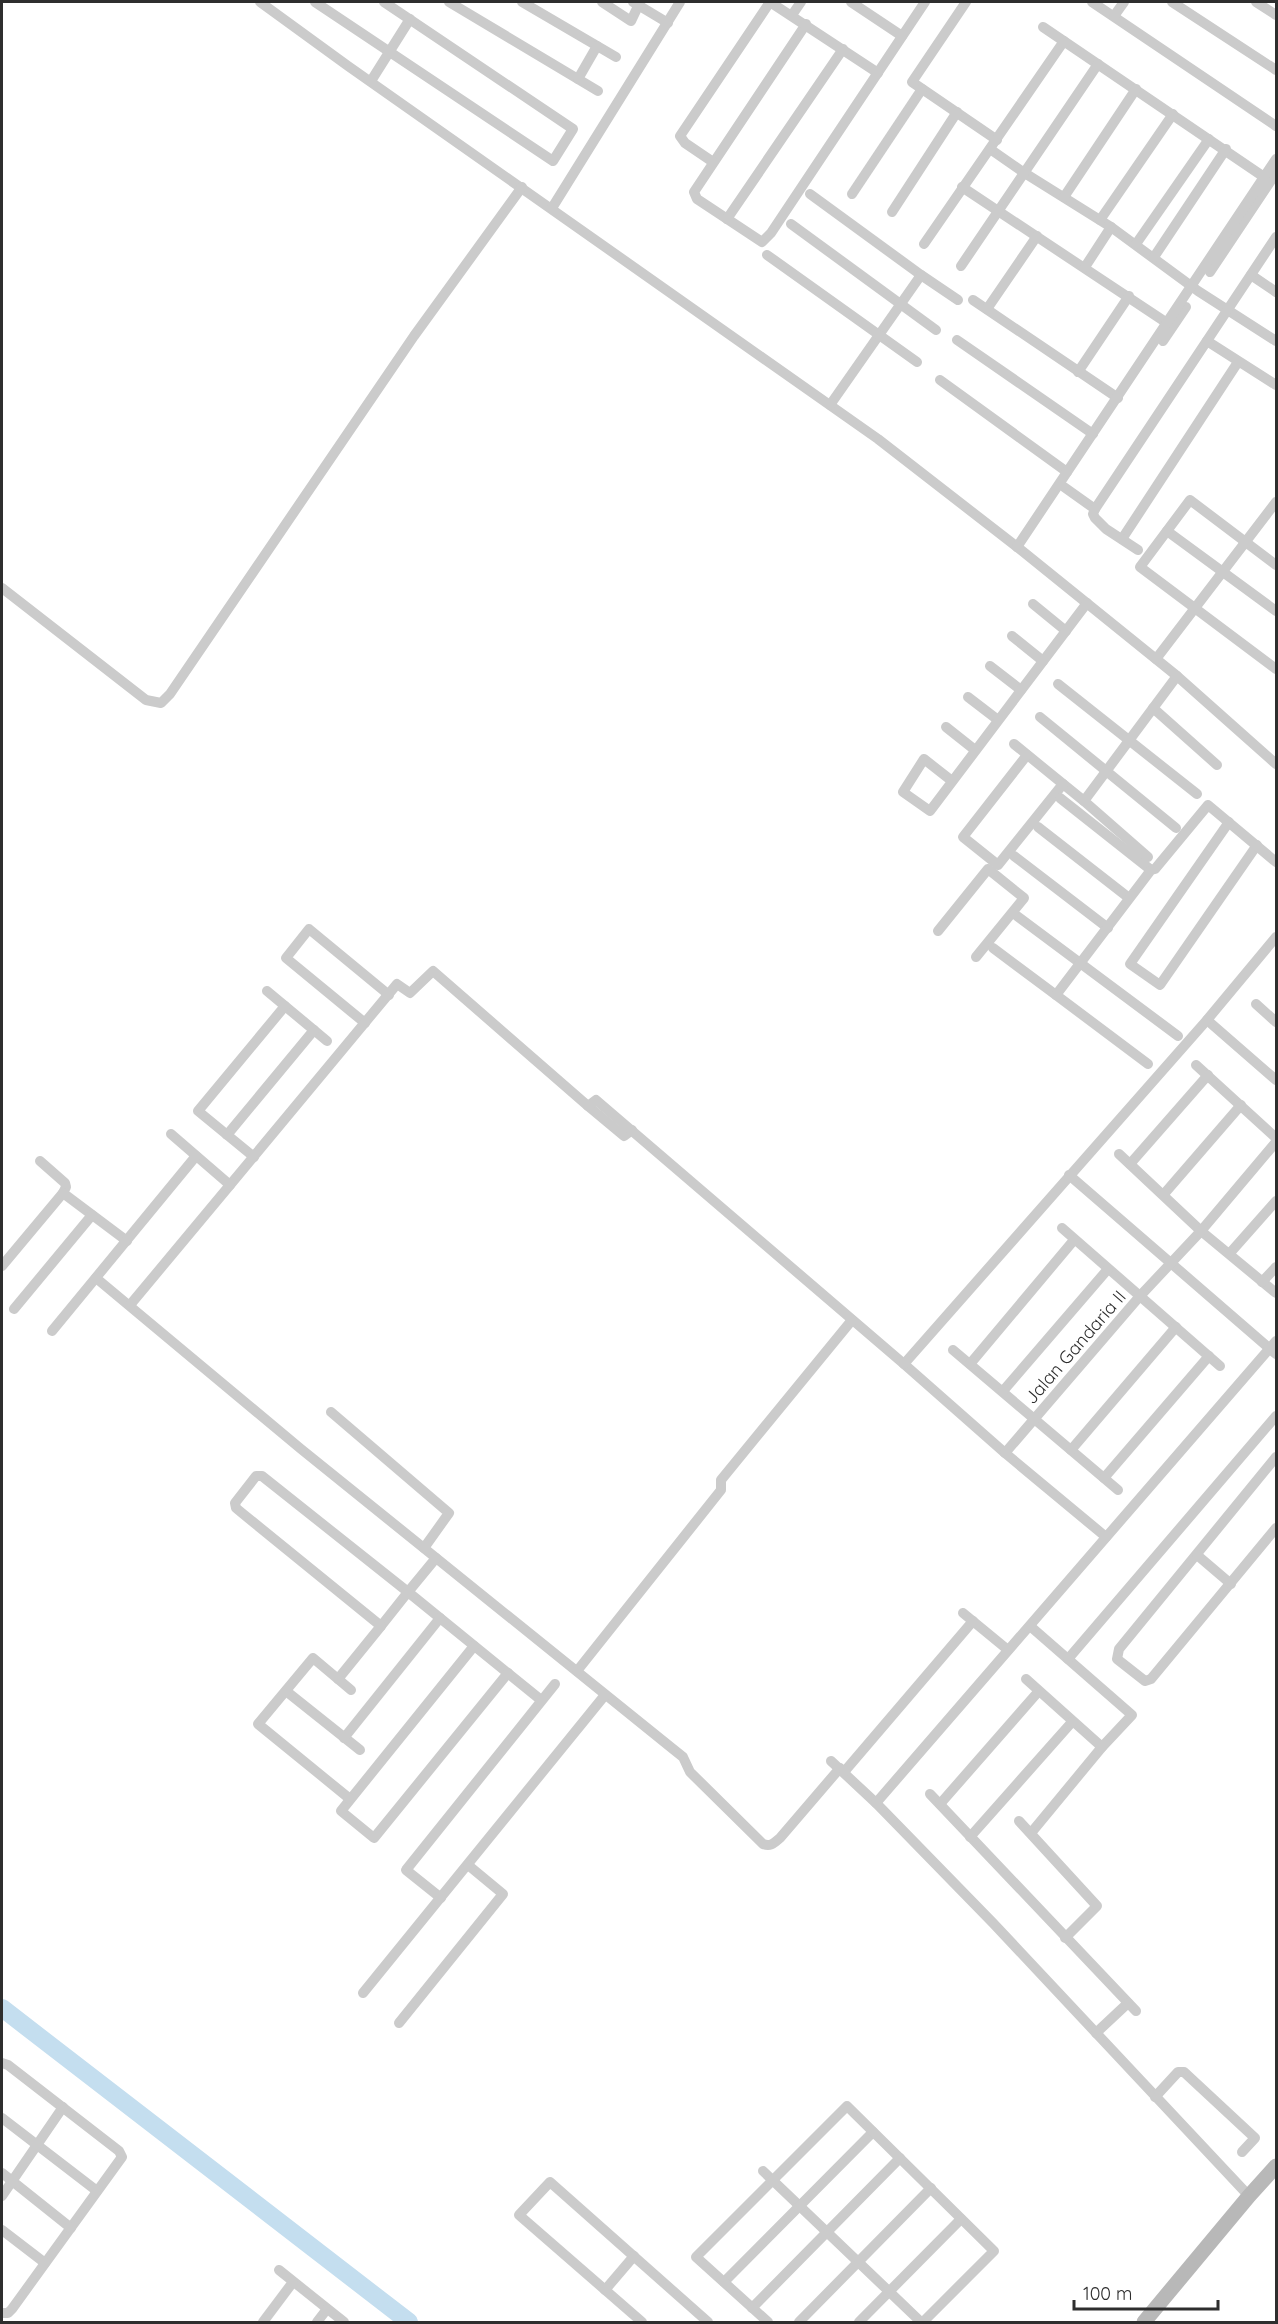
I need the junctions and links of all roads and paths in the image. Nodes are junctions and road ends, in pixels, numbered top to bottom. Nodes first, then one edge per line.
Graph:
1 (261, 2) edge
2 (315, 2) edge
3 (384, 2) edge
4 (450, 2) edge
5 (522, 2) edge
6 (602, 2) edge
7 (637, 2) edge
8 (680, 2) edge
9 (801, 2) edge
10 (851, 2) edge
11 (926, 2) edge
12 (966, 2) edge
13 (1092, 2) edge
14 (1124, 2) edge
15 (1172, 2) edge
16 (1256, 2) edge
17 (792, 15) junction
18 (1276, 15) edge
19 (1114, 16) junction
20 (411, 20) junction
21 (668, 23) junction
22 (806, 24) junction
23 (1043, 27) dead end
24 (902, 36) junction
25 (1064, 40) junction
26 (597, 46) junction
27 (843, 50) junction
28 (390, 52) junction
29 (616, 57) dead end
30 (1098, 64) junction
31 (1276, 70) edge
32 (878, 73) junction
33 (578, 79) junction
34 (371, 81) junction
35 (922, 89) junction
36 (1136, 89) junction
37 (598, 90) dead end
38 (957, 112) junction
39 (1173, 114) junction
40 (1276, 126) edge
41 (1209, 139) junction
42 (993, 145) junction
43 (1226, 149) junction
44 (1276, 159) edge
45 (713, 162) junction
46 (1023, 172) junction
47 (1276, 173) edge
48 (1264, 177) junction
49 (522, 187) junction
50 (962, 187) junction
51 (810, 194) dead end
52 (852, 194) dead end
53 (1064, 197) junction
54 (552, 208) junction
55 (998, 210) junction
56 (892, 212) dead end
57 (728, 219) junction
58 (1100, 220) junction
59 (791, 224) dead end
60 (1111, 227) junction
61 (1037, 236) junction
62 (1276, 237) edge
63 (924, 244) dead end
64 (1136, 244) junction
65 (767, 255) dead end
66 (1154, 257) junction
67 (961, 266) dead end
68 (1085, 267) junction
69 (921, 275) junction
70 (1251, 275) junction
71 (1195, 289) junction
72 (1276, 292) edge
73 (1129, 296) junction
74 (958, 300) dead end
75 (973, 300) dead end
76 (901, 304) junction
77 (987, 309) junction
78 (1227, 310) junction
79 (1167, 323) junction
80 (936, 330) dead end
81 (880, 335) junction
82 (957, 340) dead end
83 (1207, 341) junction
84 (1276, 341) edge
85 (917, 362) dead end
86 (1238, 362) junction
87 (1078, 372) junction
88 (940, 380) dead end
89 (1276, 385) edge
90 (1118, 398) junction
91 (830, 405) junction
92 (1093, 434) junction
93 (1067, 472) junction
94 (1064, 487) junction
95 (1276, 502) edge
96 (1095, 509) junction
97 (1273, 515) edge
98 (1039, 521) junction
99 (1167, 531) junction
100 (1122, 539) junction
101 (1246, 542) junction
102 (1019, 548) junction
103 (1138, 550) dead end
104 (1276, 565) edge
105 (1223, 572) junction
106 (2, 588) edge
107 (1087, 603) junction
108 (1033, 604) dead end
109 (1196, 608) junction
110 (1276, 611) edge
111 (1066, 631) junction
112 (1012, 636) dead end
113 (1156, 659) junction
114 (1043, 661) junction
115 (990, 666) dead end
116 (1276, 669) edge
117 (1177, 676) junction
118 (1058, 684) dead end
119 (1021, 690) junction
120 (968, 697) dead end
121 (1153, 708) junction
122 (1040, 717) dead end
123 (998, 720) junction
124 (945, 727) dead end
125 (1130, 739) junction
126 (1014, 744) dead end
127 (975, 750) junction
128 (1027, 754) junction
129 (1276, 764) edge
130 (1217, 765) dead end
131 (1106, 771) junction
132 (952, 781) junction
133 (1063, 784) junction
134 (1197, 794) dead end
135 (1060, 798) dead end
136 (1084, 801) junction
137 (1229, 822) junction
138 (1038, 827) dead end
139 (1176, 828) dead end
140 (1257, 845) junction
141 (1014, 856) dead end
142 (1149, 857) dead end
143 (1276, 862) edge
144 (993, 867) junction
145 (1151, 870) junction
146 (1129, 898) junction
147 (1017, 916) dead end
148 (1108, 928) junction
149 (938, 931) dead end
150 (1276, 937) edge
151 (993, 948) dead end
152 (976, 957) dead end
153 (1080, 964) junction
154 (267, 991) dead end
155 (389, 995) junction
156 (1056, 995) junction
157 (1256, 1004) dead end
158 (285, 1006) junction
159 (1274, 1015) edge
160 (1207, 1020) junction
161 (365, 1023) junction
162 (314, 1030) junction
163 (1178, 1036) dead end
164 (327, 1041) dead end
165 (1148, 1064) dead end
166 (1196, 1065) dead end
167 (1208, 1075) junction
168 (1276, 1080) edge
169 (1241, 1105) junction
170 (171, 1134) dead end
171 (227, 1135) junction
172 (1276, 1140) edge
173 (1119, 1154) dead end
174 (196, 1156) junction
175 (254, 1157) junction
176 (40, 1161) dead end
177 (1130, 1164) junction
178 (1069, 1175) junction
179 (230, 1185) junction
180 (63, 1193) junction
181 (1164, 1194) junction
182 (1276, 1201) edge
183 (92, 1215) junction
184 (1062, 1228) dead end
185 (1201, 1231) junction
186 (1074, 1240) junction
187 (127, 1241) junction
188 (1230, 1253) junction
189 (1171, 1264) junction
190 (2, 1266) edge
191 (1276, 1267) edge
192 (1108, 1269) junction
193 (96, 1278) junction
194 (1262, 1282) junction
195 (1276, 1293) edge
196 (1140, 1296) junction
197 (130, 1305) junction
198 (14, 1309) dead end
199 (852, 1320) junction
200 (1176, 1327) junction
201 (52, 1331) dead end
202 (1274, 1348) edge
203 (953, 1350) dead end
204 (1209, 1356) junction
205 (904, 1364) junction
206 (970, 1364) junction
207 (1220, 1366) dead end
208 (1003, 1391) junction
209 (331, 1412) dead end
210 (1276, 1416) edge
211 (1035, 1419) junction
212 (1071, 1450) junction
213 (1005, 1453) junction
214 (1276, 1457) edge
215 (1104, 1478) junction
216 (1118, 1490) dead end
217 (1276, 1528) edge
218 (1106, 1537) junction
219 (424, 1548) junction
220 (1197, 1555) junction
221 (436, 1558) junction
222 (1231, 1584) junction
223 (408, 1592) junction
224 (963, 1612) dead end
225 (440, 1618) junction
226 (974, 1622) junction
227 (381, 1626) junction
228 (1030, 1626) junction
229 (474, 1646) junction
230 (1008, 1650) junction
231 (1068, 1659) junction
232 (577, 1671) junction
233 (508, 1673) junction
234 (338, 1679) junction
235 (1026, 1679) dead end
236 (555, 1683) dead end
237 (351, 1690) dead end
238 (286, 1691) junction
239 (1038, 1692) junction
240 (605, 1695) junction
241 (542, 1700) junction
242 (1072, 1722) junction
243 (344, 1738) junction
244 (1102, 1748) junction
245 (360, 1750) dead end
246 (831, 1761) dead end
247 (842, 1770) junction
248 (930, 1794) dead end
249 (350, 1799) junction
250 (876, 1803) junction
251 (940, 1804) junction
252 (1018, 1821) dead end
253 (1031, 1833) junction
254 (970, 1837) junction
255 (468, 1865) junction
256 (441, 1898) junction
257 (1065, 1938) junction
258 (363, 1993) dead end
259 (399, 2023) dead end
260 (1096, 2033) junction
261 (2, 2063) edge
262 (1155, 2097) junction
263 (63, 2107) junction
264 (2, 2118) edge
265 (873, 2132) junction
266 (38, 2144) junction
267 (1242, 2152) dead end
268 (900, 2158) junction
269 (1276, 2166) edge
270 (763, 2171) dead end
271 (2, 2173) edge
272 (772, 2180) junction
273 (12, 2181) junction
274 (931, 2188) junction
275 (97, 2191) junction
276 (2, 2196) edge
277 (1248, 2198) junction
278 (799, 2206) junction
279 (961, 2219) junction
280 (71, 2228) junction
281 (826, 2232) junction
282 (3, 2236) edge
283 (634, 2256) junction
284 (858, 2262) junction
285 (45, 2263) junction
286 (279, 2270) dead end
287 (293, 2282) junction
288 (724, 2282) junction
289 (605, 2290) junction
290 (889, 2292) junction
291 (752, 2308) junction
292 (327, 2309) junction
293 (2, 2313) edge
294 (263, 2322) edge
295 (317, 2322) edge
296 (344, 2322) edge
297 (642, 2322) edge
298 (708, 2322) edge
299 (768, 2322) edge
300 (799, 2322) edge
301 (859, 2322) edge
302 (922, 2322) edge
303 (1144, 2322) edge

1 - 34 street
2 - 28 street
3 - 20 street
4 - 33 street
5 - 26 street
6 - 7 street
7 - 21 street
8 - 21 street
9 - 17 street
10 - 24 street
11 - 24 street
12 - 35 street
13 - 19 street
14 - 19 street
15 - 31 street
16 - 18 street
17 - 22 street
17 - 45 street
19 - 40 street
20 - 28 street
20 - 28 street
21 - 54 street
22 - 27 street
22 - 45 street
23 - 25 street
24 - 32 street
25 - 30 street
25 - 42 street
26 - 29 street
26 - 33 street
27 - 32 street
27 - 57 street
28 - 34 street
30 - 36 street
30 - 46 street
32 - 57 street
33 - 37 street
34 - 49 street
35 - 38 street
35 - 52 street
36 - 39 street
36 - 53 street
38 - 42 street
38 - 56 street
39 - 41 street
39 - 58 street
41 - 43 street
41 - 64 street
42 - 46 street
42 - 50 street
43 - 48 street
43 - 66 street
44 - 48 street
45 - 57 street
46 - 53 street
46 - 55 street
47 - 71 street
48 - 71 street
49 - 54 street
49 - 106 street
50 - 55 street
50 - 63 street
51 - 69 street
53 - 58 street
54 - 91 street
55 - 61 street
55 - 67 street
58 - 60 street
59 - 76 street
60 - 64 street
60 - 68 street
61 - 68 street
61 - 77 street
62 - 70 street
64 - 66 street
65 - 81 street
66 - 71 street
68 - 73 street
69 - 74 street
69 - 76 street
70 - 72 street
70 - 78 street
71 - 78 street
71 - 79 street
71 - 94 street
73 - 79 street
73 - 87 street
75 - 77 street
76 - 80 street
76 - 81 street
77 - 87 street
78 - 83 street
78 - 84 street
79 - 90 street
81 - 85 street
81 - 91 street
82 - 92 street
83 - 86 street
83 - 96 street
86 - 89 street
86 - 100 street
87 - 90 street
88 - 93 street
90 - 92 street
91 - 102 street
92 - 93 street
93 - 98 street
94 - 96 street
94 - 98 street
95 - 97 street
96 - 100 street
97 - 101 street
98 - 102 street
99 - 101 street
99 - 105 street
99 - 109 street
100 - 103 street
101 - 104 street
101 - 105 street
102 - 107 street
105 - 109 street
105 - 110 street
107 - 111 street
107 - 113 street
108 - 111 street
109 - 113 street
109 - 116 street
111 - 114 street
112 - 114 street
113 - 117 street
114 - 119 street
115 - 119 street
117 - 121 street
117 - 129 street
118 - 125 street
119 - 123 street
120 - 123 street
121 - 125 street
121 - 130 street
122 - 131 street
123 - 127 street
124 - 127 street
125 - 131 street
125 - 134 street
126 - 128 street
127 - 132 street
128 - 133 street
128 - 144 street
131 - 136 street
131 - 139 street
132 - 132 street
133 - 136 street
133 - 144 street
135 - 145 street
136 - 142 street
137 - 140 street
137 - 140 street
137 - 145 street
138 - 146 street
140 - 143 street
141 - 148 street
144 - 149 street
144 - 152 street
145 - 146 street
146 - 148 street
147 - 153 street
148 - 153 street
150 - 160 street
151 - 156 street
153 - 156 street
153 - 163 street
154 - 158 street
155 - 161 street
155 - 161 street
155 - 199 street
156 - 165 street
157 - 159 street
158 - 162 street
158 - 171 street
160 - 168 street
160 - 178 street
161 - 175 street
162 - 164 street
162 - 171 street
166 - 167 street
167 - 169 street
167 - 177 street
169 - 172 street
169 - 181 street
170 - 174 street
171 - 175 street
172 - 185 street, Jalan Gandaria II
173 - 177 street
174 - 179 street
174 - 187 street
175 - 179 street
176 - 180 street
177 - 181 street
178 - 189 street
178 - 205 street
179 - 197 street
180 - 183 street
180 - 190 street
181 - 185 street
182 - 188 street
183 - 187 street
183 - 198 street
184 - 186 street
185 - 188 street
185 - 189 street, Jalan Gandaria II
186 - 192 street
186 - 206 street
187 - 193 street
188 - 194 street
189 - 196 street, Jalan Gandaria II
189 - 202 street
191 - 194 street
192 - 196 street
192 - 208 street
193 - 197 street
193 - 201 street
194 - 195 street
196 - 200 street
196 - 211 street, Jalan Gandaria II
197 - 219 street
199 - 205 street
199 - 232 street
200 - 204 street
200 - 212 street
202 - 218 street
203 - 206 street
204 - 207 street
204 - 215 street
205 - 213 street
206 - 208 street
208 - 211 street
209 - 219 street
210 - 231 street
211 - 212 street
211 - 213 street, Jalan Gandaria II
212 - 215 street
213 - 218 street
214 - 220 street
215 - 216 street
217 - 222 street
218 - 228 street
219 - 221 street
220 - 222 street
220 - 222 street
221 - 223 street
221 - 232 street
223 - 225 street
223 - 227 street
223 - 227 street
224 - 226 street
225 - 229 street
225 - 243 street
226 - 230 street
226 - 247 street
227 - 234 street
228 - 230 street
228 - 231 street
229 - 233 street
229 - 249 street
230 - 250 street
231 - 244 street
232 - 240 street
233 - 241 street
233 - 249 street
234 - 237 street
234 - 238 street
235 - 239 street
236 - 241 street
238 - 243 street
238 - 249 street
239 - 242 street
239 - 251 street
240 - 247 street
240 - 255 street
241 - 256 street
242 - 244 street
242 - 254 street
243 - 245 street
244 - 253 street
246 - 247 street
247 - 250 street
248 - 251 street
250 - 260 street
251 - 254 street
252 - 253 street
253 - 257 street
254 - 257 street
255 - 256 street
255 - 259 street
256 - 258 street
257 - 260 street
260 - 262 street
261 - 263 street
262 - 267 street
262 - 277 street
263 - 266 street
263 - 275 street
264 - 266 street
265 - 268 street
265 - 272 street
265 - 278 street
266 - 273 street
266 - 275 street
268 - 274 street
268 - 281 street
269 - 277 street
270 - 272 street
271 - 273 street
272 - 278 street
272 - 288 street
273 - 276 street
273 - 280 street
274 - 279 street
274 - 284 street
275 - 280 street
277 - 303 street
278 - 281 street
278 - 288 street
279 - 290 street
279 - 302 street
280 - 285 street
281 - 284 street
281 - 291 street
282 - 285 street
283 - 289 street
283 - 289 street
283 - 298 street
284 - 290 street
284 - 300 street
285 - 293 street
286 - 287 street
287 - 292 street
287 - 294 street
288 - 291 street
289 - 297 street
290 - 301 street
290 - 302 street
291 - 299 street
292 - 295 street
292 - 296 street

